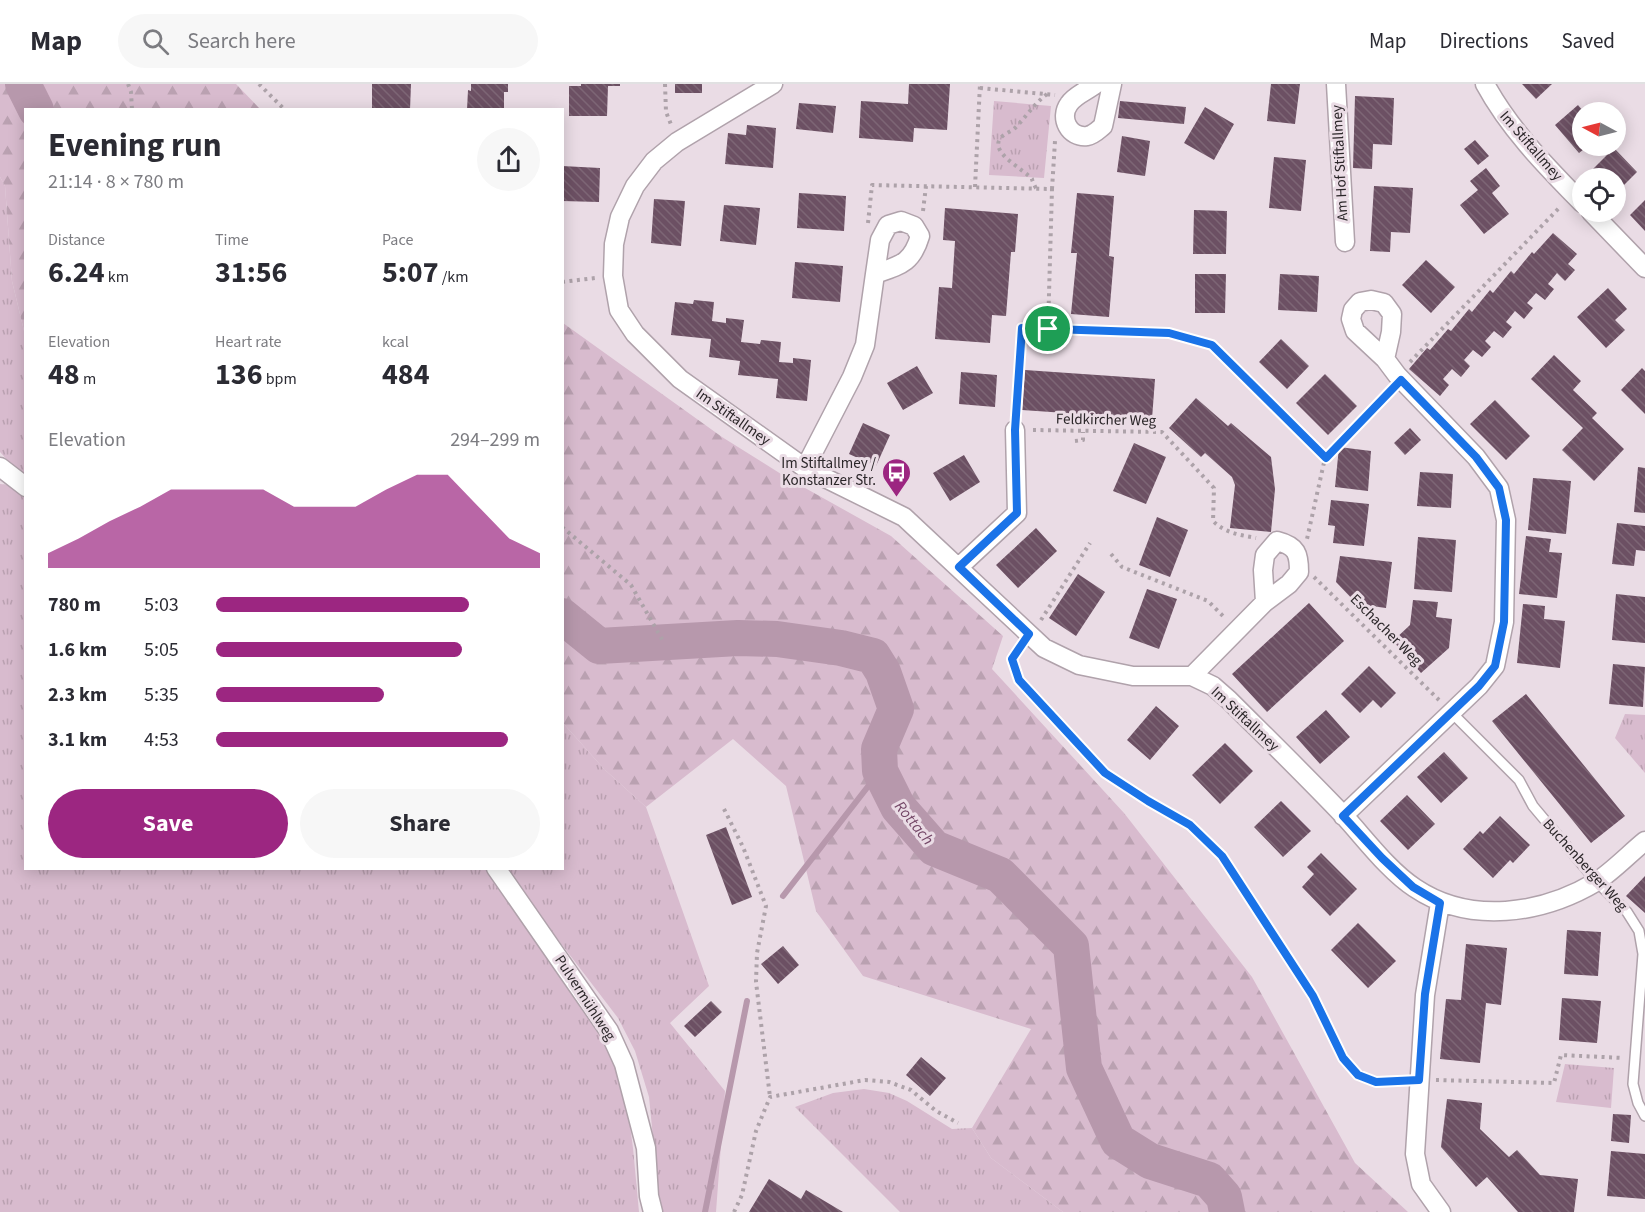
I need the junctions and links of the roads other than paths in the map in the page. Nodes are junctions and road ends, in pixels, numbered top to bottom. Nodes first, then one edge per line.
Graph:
1 (773, 84) edge
2 (1096, 84) edge
3 (1112, 84) edge
4 (1336, 84) edge
5 (1485, 84) edge
6 (1572, 192) edge
7 (1600, 222) edge
8 (1345, 242) dead end
9 (1645, 268) edge
10 (875, 274) dead end
11 (1385, 358) dead end
12 (1015, 430) road end
13 (0, 467) edge
14 (805, 468) junction
15 (24, 485) edge
16 (959, 567) junction
17 (1265, 602) junction
18 (1192, 676) junction
19 (1452, 713) junction
20 (1343, 816) junction
21 (1645, 841) edge
22 (497, 870) edge
23 (1596, 881) junction
24 (1440, 903) junction
25 (1645, 1116) edge
26 (653, 1212) edge
27 (1441, 1212) edge

1 - 14 street, Im Stiftallmey
2 - 3 street
4 - 8 street, Am Hof Stiftallmey
5 - 6 street, Im Stiftallmey
7 - 9 street
10 - 14 street
11 - 19 street
12 - 16 street
13 - 15 street
14 - 16 street, Im Stiftallmey
16 - 18 street, Im Stiftallmey
17 - 17 street
17 - 18 street
18 - 20 street, Im Stiftallmey
19 - 20 street
19 - 23 lane, Buchenberger Weg
20 - 24 street, Im Stiftallmey
21 - 23 street, Im Stiftallmey
22 - 26 street, Pulvermühlweg
23 - 24 street, Im Stiftallmey
23 - 25 lane, Buchenberger Weg
24 - 27 street

